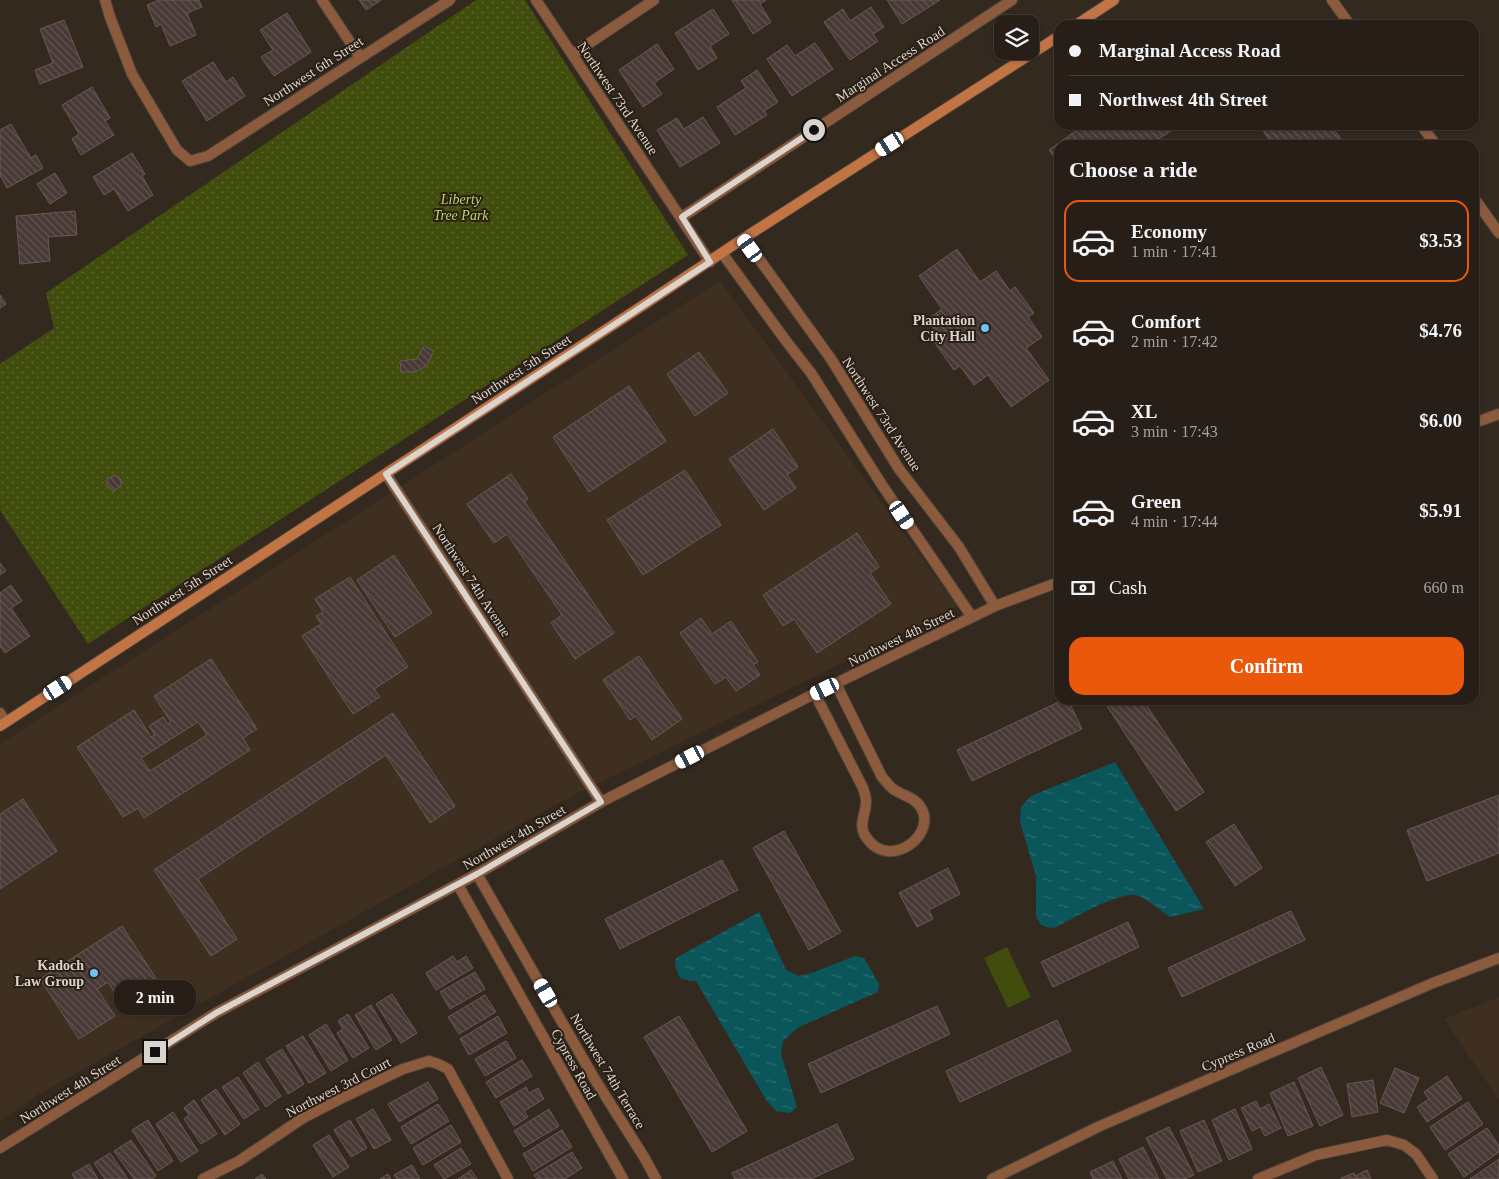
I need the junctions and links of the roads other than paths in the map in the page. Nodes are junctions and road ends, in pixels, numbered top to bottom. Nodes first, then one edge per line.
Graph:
1 (105, 0) edge
2 (322, 0) edge
3 (450, 0) edge
4 (536, 0) edge
5 (654, 0) edge
6 (1012, 0) edge
7 (1114, 0) edge
8 (1332, 0) edge
9 (1084, 20) edge
10 (1346, 20) edge
11 (1054, 39) edge
12 (573, 54) junction
13 (360, 57) junction
14 (1479, 205) edge
15 (682, 217) junction
16 (1499, 234) edge
17 (744, 238) junction
18 (722, 253) junction
19 (710, 262) junction
20 (1499, 414) edge
21 (1479, 422) edge
22 (386, 474) junction
23 (1054, 584) edge
24 (995, 606) junction
25 (972, 618) junction
26 (836, 684) junction
27 (815, 694) junction
28 (2, 721) edge
29 (601, 802) junction
30 (477, 874) junction
31 (458, 885) junction
32 (1499, 958) edge
33 (0, 1148) edge
34 (203, 1179) edge
35 (508, 1179) edge
36 (623, 1179) edge
37 (656, 1179) edge
38 (992, 1179) edge
39 (1258, 1179) edge
40 (1433, 1179) edge

1 - 13 street, Northwest 6th Street
2 - 13 street
3 - 13 street, Northwest 6th Street
4 - 12 street, Northwest 73rd Avenue
5 - 12 street
6 - 15 street, Marginal Access Road
7 - 9 street
8 - 10 street
11 - 17 street, Northwest 5th Street
12 - 15 street, Northwest 73rd Avenue
14 - 16 street
15 - 19 street, Northwest 73rd Avenue
17 - 18 street, Northwest 5th Street
17 - 24 street, Northwest 73rd Avenue
18 - 19 street, Northwest 5th Street
18 - 25 street
19 - 22 street, Northwest 5th Street
20 - 21 street
22 - 28 street, Northwest 5th Street
22 - 29 street, Northwest 74th Avenue
23 - 24 street, Northwest 4th Street
24 - 25 street, Northwest 4th Street
25 - 26 street, Northwest 4th Street
26 - 27 street, Northwest 4th Street
26 - 27 street
27 - 29 street, Northwest 4th Street
29 - 30 street, Northwest 4th Street
30 - 31 street, Northwest 4th Street
30 - 37 street, Northwest 74th Terrace
31 - 33 street, Northwest 4th Street
31 - 36 street, Cypress Road
32 - 38 street, Cypress Road
34 - 35 street, Northwest 3rd Court
39 - 40 street

